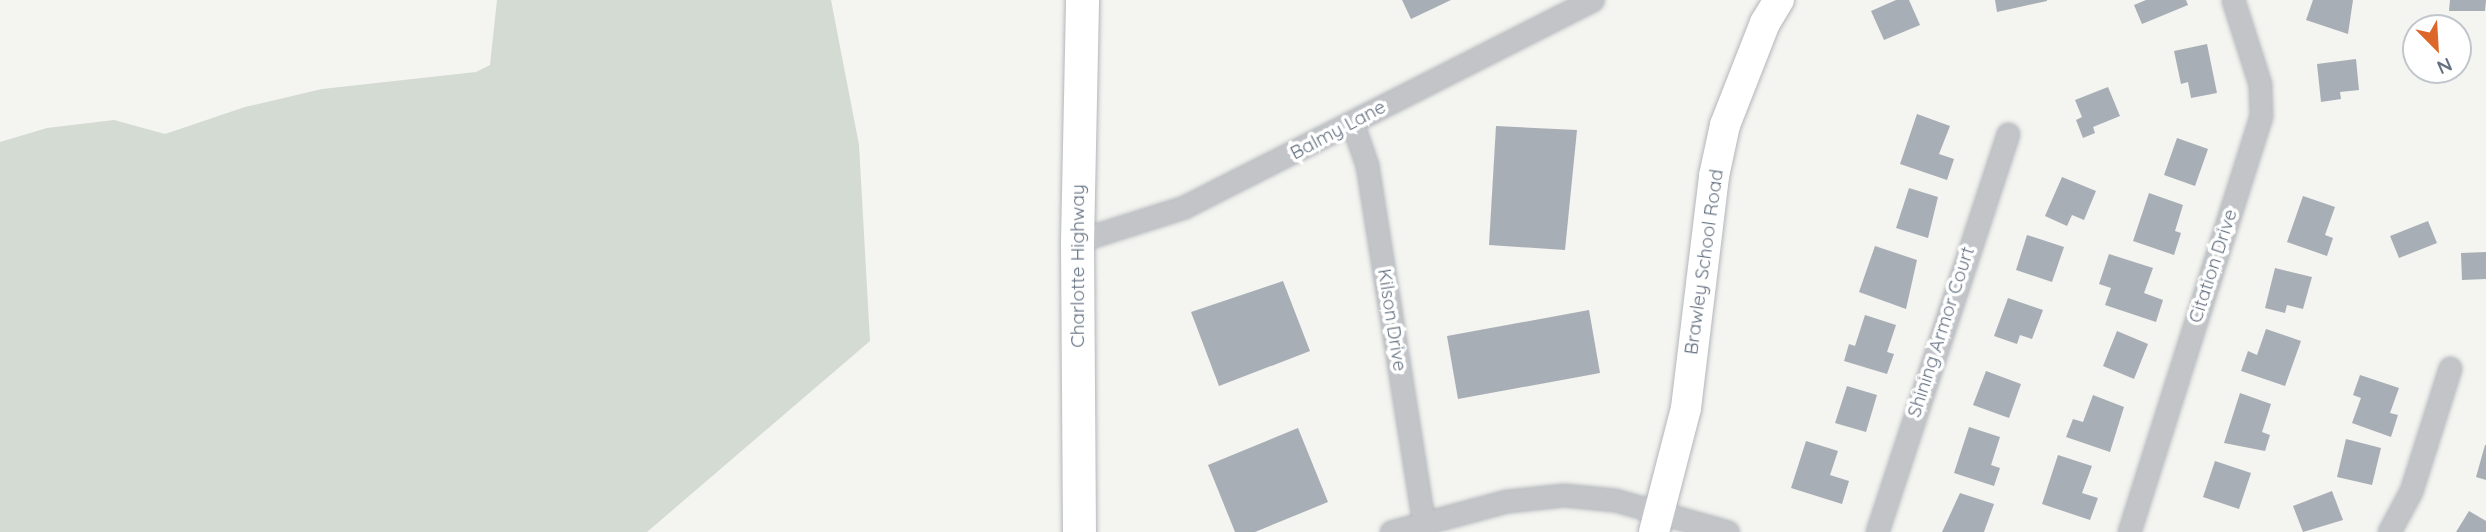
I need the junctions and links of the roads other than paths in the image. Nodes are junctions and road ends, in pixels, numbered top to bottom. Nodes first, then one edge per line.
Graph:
1 (1082, 0) edge
2 (1592, 0) edge
3 (1779, 0) edge
4 (2232, 0) edge
5 (1352, 122) junction
6 (2008, 134) dead end
7 (1077, 241) junction
8 (2450, 368) dead end
9 (1423, 520) junction
10 (1657, 522) edge
11 (1079, 532) edge
12 (1391, 532) edge
13 (1728, 532) edge
14 (1877, 532) edge
15 (2129, 532) edge
16 (2389, 532) edge

1 - 7 main road, Charlotte Highway
2 - 5 street, Balmy Lane
3 - 10 main road, Brawley School Road
4 - 15 street, Citation Drive
5 - 7 street, Balmy Lane
5 - 9 street, Kilson Drive
6 - 14 street, Shining Armor Court
7 - 11 main road, Charlotte Highway
8 - 16 street
9 - 10 street
9 - 12 street
10 - 13 street

